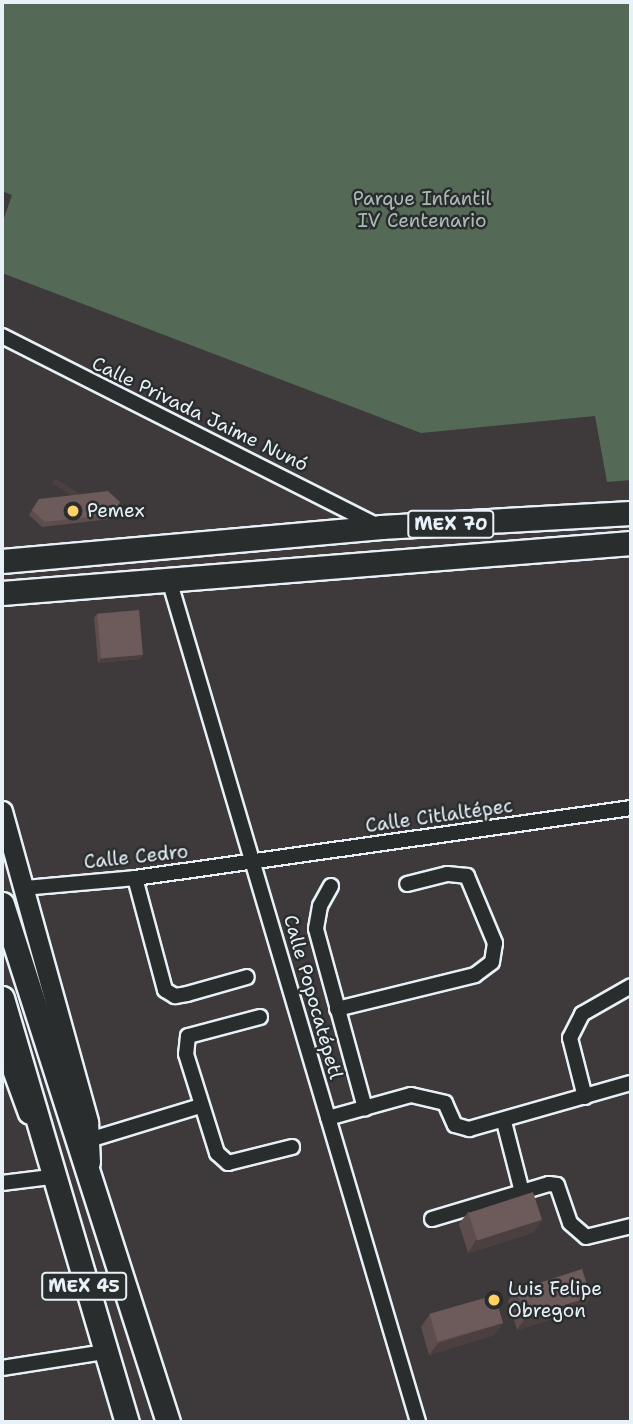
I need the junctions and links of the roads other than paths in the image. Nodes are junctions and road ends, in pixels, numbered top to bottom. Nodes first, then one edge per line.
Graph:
1 (2, 337) edge
2 (631, 513) edge
3 (381, 527) junction
4 (631, 543) edge
5 (2, 561) edge
6 (170, 583) junction
7 (2, 593) edge
8 (631, 808) edge
9 (2, 811) edge
10 (253, 862) junction
11 (135, 878) junction
12 (407, 884) dead end
13 (331, 887) dead end
14 (24, 888) junction
15 (2, 904) edge
16 (247, 977) dead end
17 (631, 986) edge
18 (2, 998) edge
19 (337, 1009) junction
20 (260, 1017) dead end
21 (2, 1042) edge
22 (8, 1083) edge
23 (631, 1083) edge
24 (585, 1097) junction
25 (200, 1106) junction
26 (365, 1108) junction
27 (328, 1118) junction
28 (505, 1122) junction
29 (89, 1140) junction
30 (292, 1147) dead end
31 (43, 1149) junction
32 (51, 1177) junction
33 (89, 1177) junction
34 (2, 1183) edge
35 (522, 1192) junction
36 (432, 1219) dead end
37 (631, 1226) edge
38 (104, 1352) junction
39 (2, 1368) edge
40 (127, 1422) edge
41 (168, 1422) edge
42 (418, 1422) edge

1 - 3 street, Calle Privada Jaime Nunó
2 - 3 main road, MEX 70
3 - 5 main road, MEX 70
4 - 6 main road, MEX 70
6 - 7 main road, MEX 70
6 - 10 street, Calle Popocatépetl
8 - 10 street, Calle Citlaltépec
9 - 14 main road
10 - 11 street, Calle Cedro
10 - 27 street, Calle Popocatépetl
11 - 14 street, Calle Cedro
11 - 16 street
12 - 19 street
13 - 19 street
14 - 29 main road
15 - 33 main road, MEX 45
17 - 24 street
18 - 31 main road, MEX 45
19 - 26 street
20 - 25 street
21 - 22 main road
22 - 31 main road
23 - 24 street
24 - 28 street
25 - 29 street
25 - 30 street
26 - 27 street
26 - 28 street
27 - 42 street, Calle Popocatépetl
28 - 35 street
29 - 33 main road
31 - 32 main road, MEX 45
32 - 34 street
32 - 38 main road, MEX 45
33 - 41 main road, MEX 45
35 - 36 street
35 - 37 street
38 - 39 street
38 - 40 main road, MEX 45

